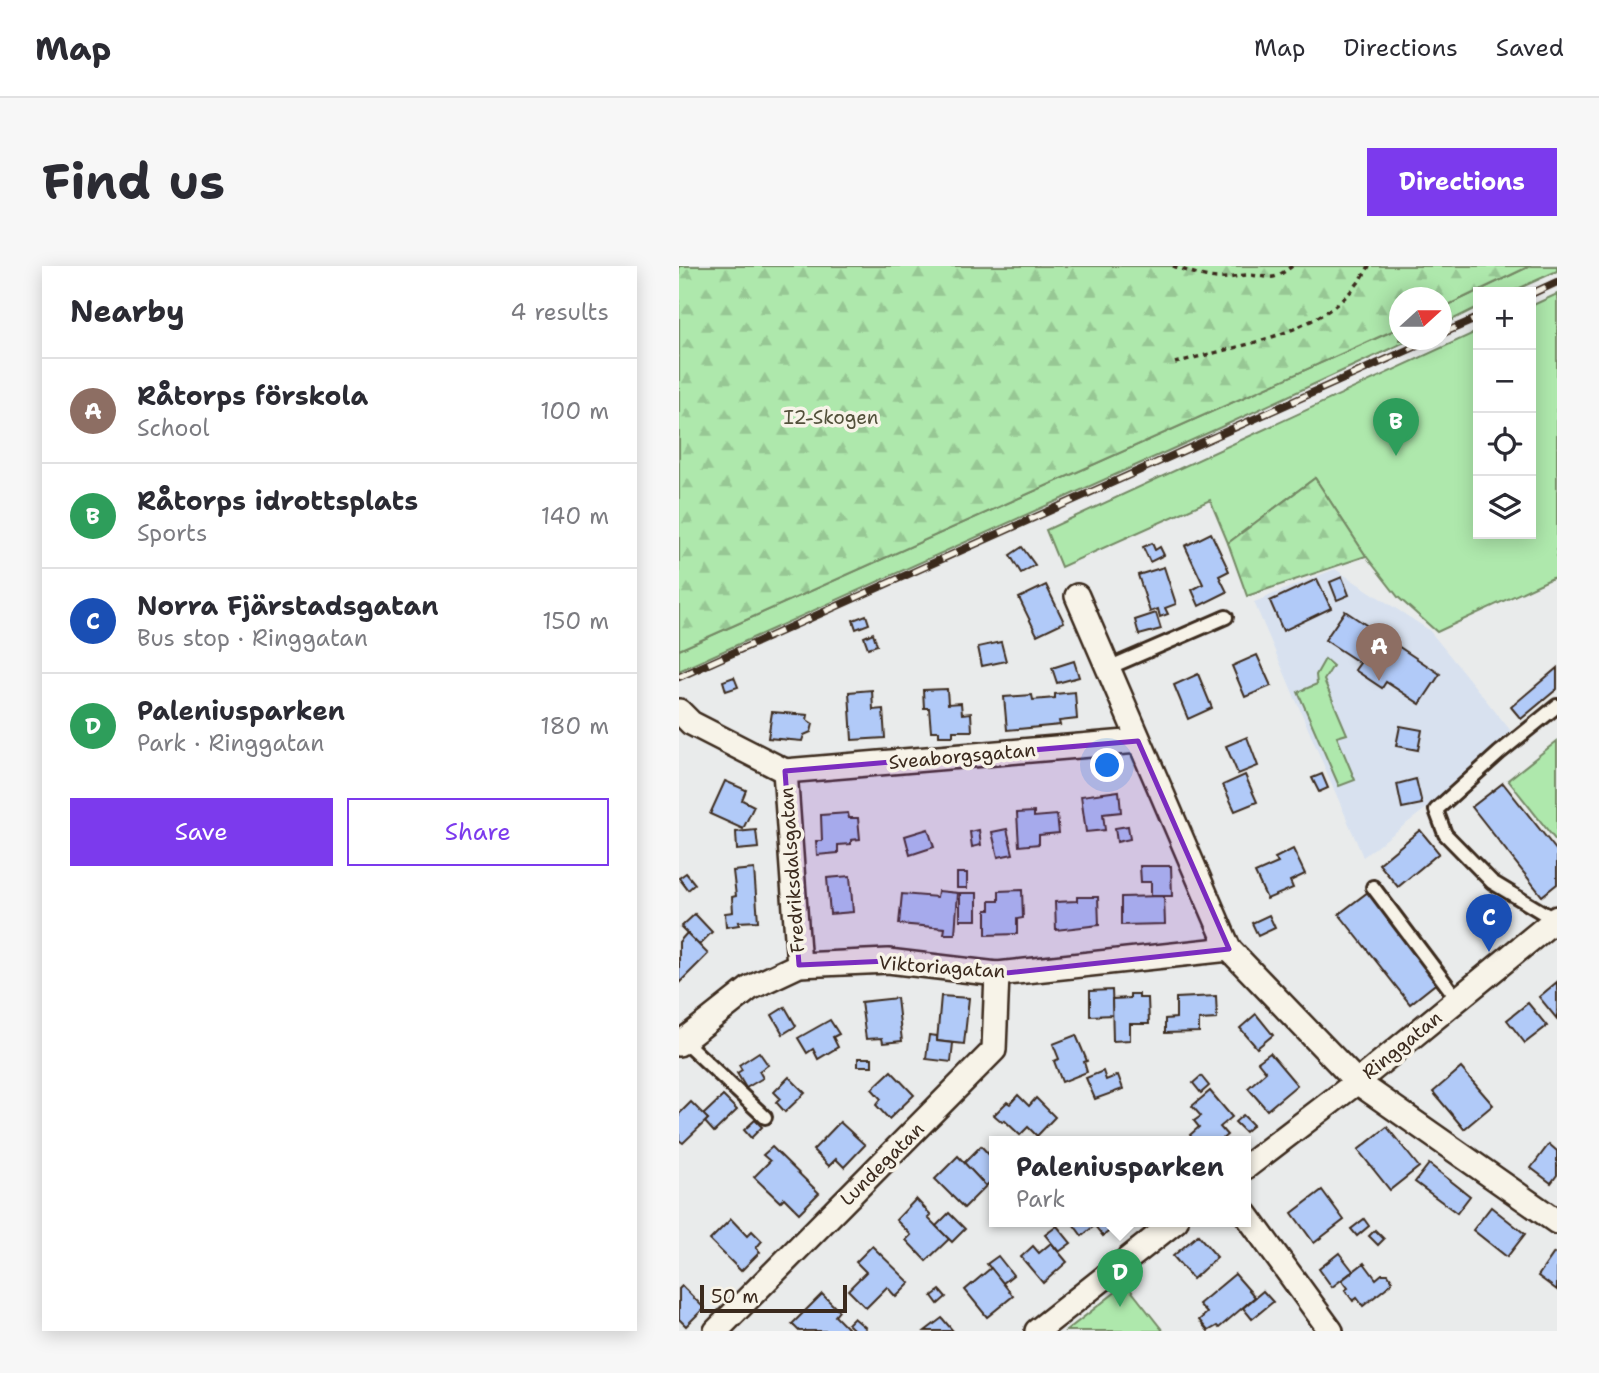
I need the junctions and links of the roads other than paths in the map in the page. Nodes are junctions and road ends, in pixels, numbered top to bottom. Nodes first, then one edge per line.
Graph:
1 (1077, 596) dead end
2 (1226, 617) dead end
3 (1108, 668) junction
4 (1557, 706) edge
5 (679, 711) edge
6 (1138, 741) junction
7 (785, 771) junction
8 (1373, 887) dead end
9 (1556, 919) edge
10 (1229, 949) junction
11 (799, 965) junction
12 (997, 974) junction
13 (1458, 1000) junction
14 (681, 1042) edge
15 (1357, 1082) junction
16 (765, 1117) dead end
17 (1251, 1163) edge
18 (1251, 1221) edge
19 (1557, 1222) edge
20 (1168, 1227) edge
21 (716, 1331) edge
22 (1037, 1331) edge
23 (1331, 1331) edge

1 - 3 street
2 - 3 lane
3 - 6 street
4 - 9 lane, Ringgatan
5 - 7 street, Fredriksdalsgatan
6 - 7 street, Sveaborgsgatan
6 - 10 street
7 - 11 street, Fredriksdalsgatan
8 - 13 lane
9 - 13 street, Ringgatan
10 - 12 street, Viktoriagatan
10 - 15 street
11 - 12 street, Viktoriagatan
11 - 14 street, Viktoriagatan
12 - 21 street, Lundegatan
13 - 15 street, Ringgatan
14 - 16 lane
15 - 17 street, Ringgatan
15 - 19 street
18 - 23 street
20 - 22 street

